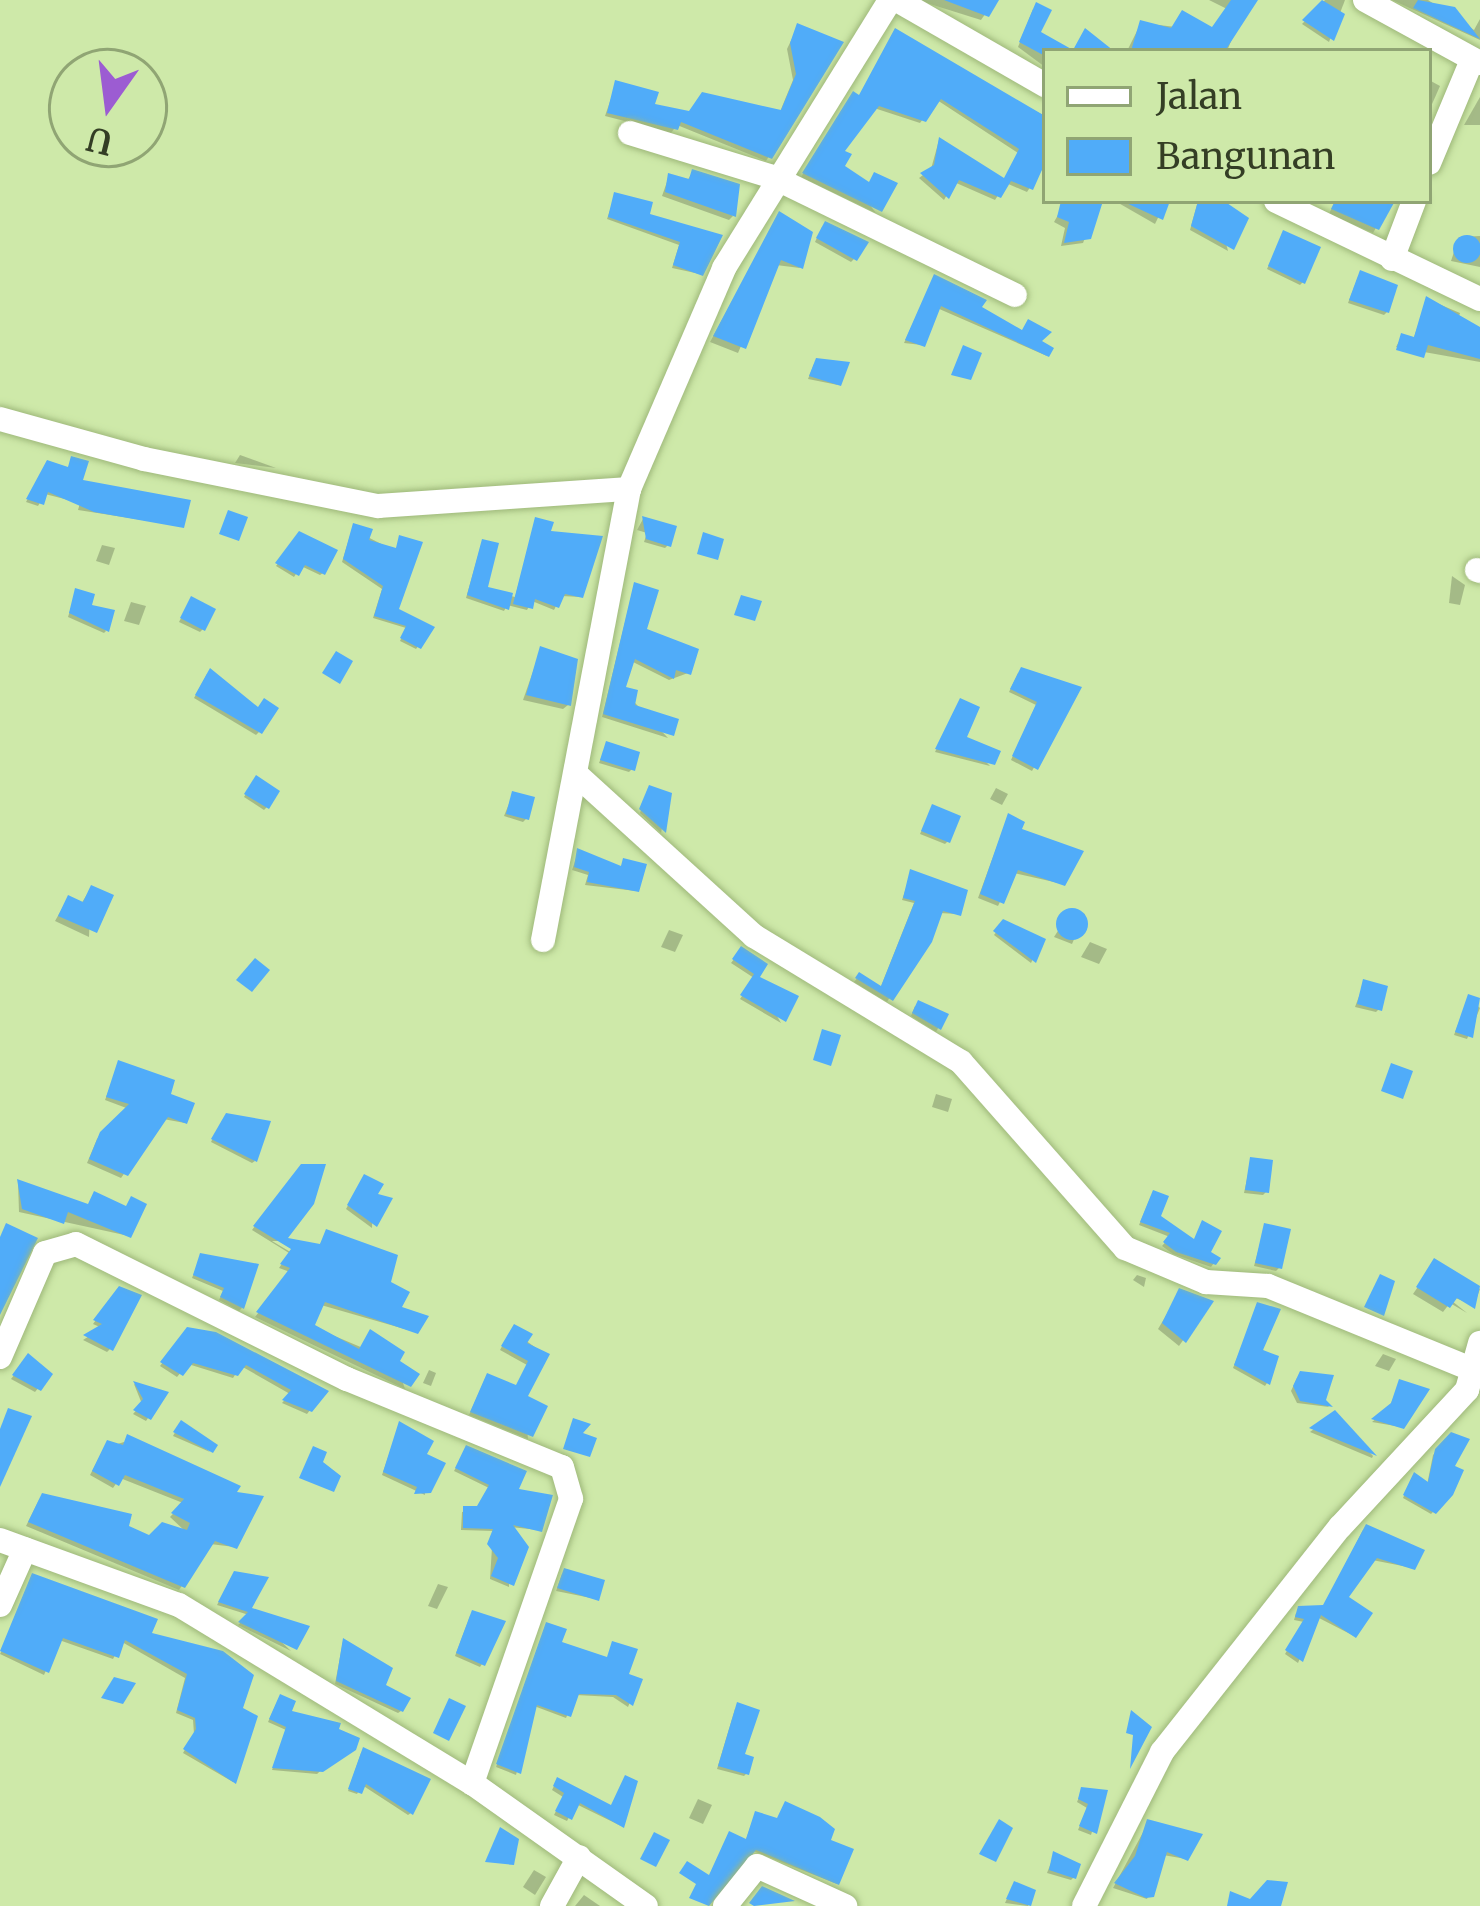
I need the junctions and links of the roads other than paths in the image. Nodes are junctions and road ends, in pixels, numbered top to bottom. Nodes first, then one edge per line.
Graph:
1 (893, 0) edge
2 (1365, 0) edge
3 (1476, 61) edge
4 (1042, 83) edge
5 (631, 134) dead end
6 (1432, 156) edge
7 (773, 178) junction
8 (1282, 204) edge
9 (1413, 204) edge
10 (1392, 259) junction
11 (1015, 296) dead end
12 (1480, 299) edge
13 (0, 418) edge
14 (629, 490) junction
15 (577, 775) junction
16 (544, 940) dead end
17 (1480, 1343) edge
18 (0, 1357) edge
19 (1472, 1384) edge
20 (12, 1545) edge
21 (0, 1605) edge
22 (472, 1783) junction
23 (579, 1857) junction
24 (552, 1906) edge
25 (646, 1906) edge
26 (725, 1906) edge
27 (845, 1906) edge
28 (1084, 1906) edge

1 - 4 street
1 - 7 street
2 - 3 street
3 - 6 street
5 - 7 street
7 - 11 street
7 - 14 street
8 - 10 street
9 - 10 street
10 - 12 street
13 - 14 street
14 - 15 street
15 - 16 street
15 - 19 street
17 - 19 street
18 - 22 street
19 - 28 street
20 - 21 street
20 - 22 street
22 - 23 street
23 - 24 street
23 - 25 street
26 - 27 street

